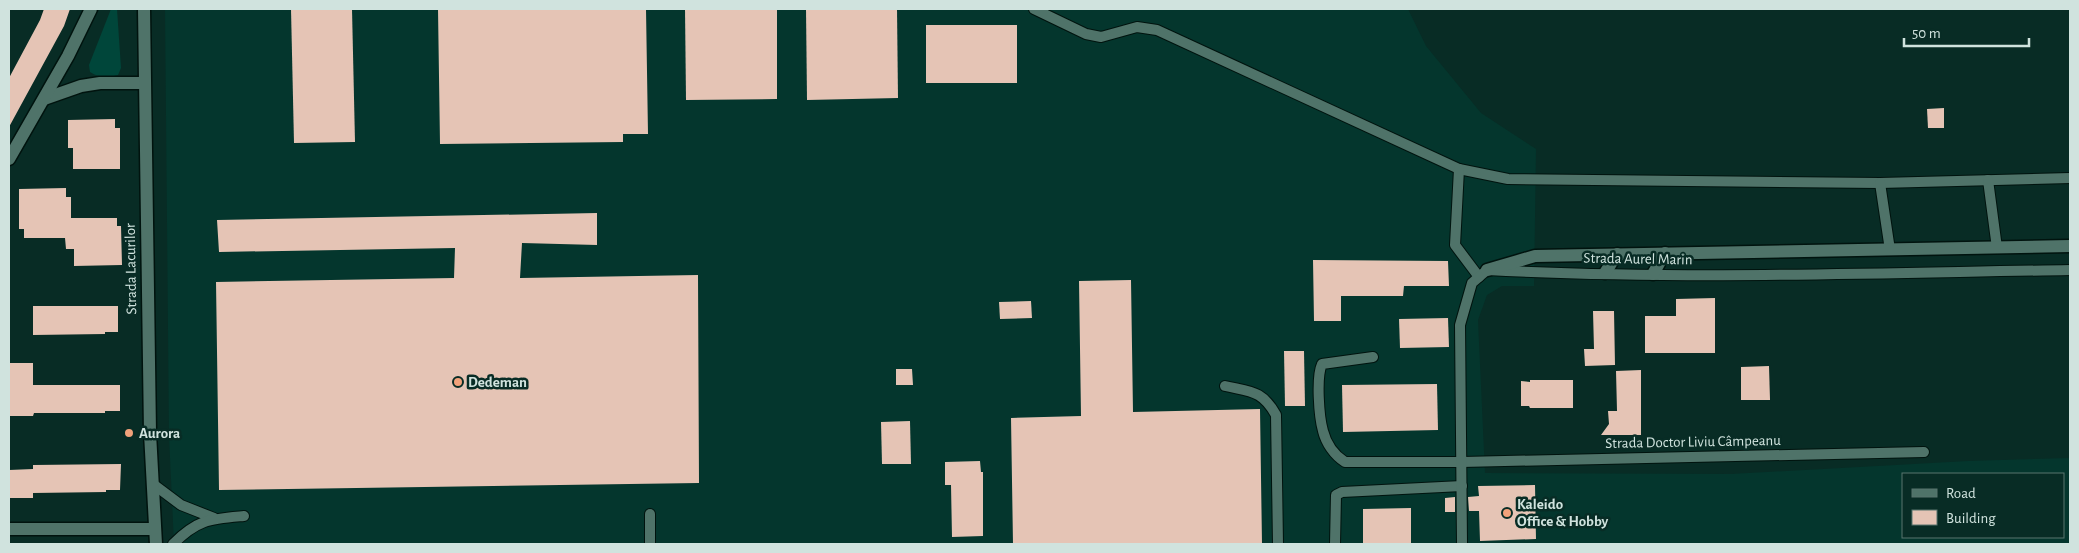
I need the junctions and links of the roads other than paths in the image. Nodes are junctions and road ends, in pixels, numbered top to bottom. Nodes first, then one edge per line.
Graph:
1 (91, 9) edge
2 (144, 9) edge
3 (1034, 9) edge
4 (144, 83) junction
5 (44, 99) junction
6 (9, 158) edge
7 (1459, 169) junction
8 (2070, 178) edge
9 (1988, 180) junction
10 (1880, 183) junction
11 (2070, 246) edge
12 (1997, 248) junction
13 (1890, 250) junction
14 (1665, 253) junction
15 (1617, 254) junction
16 (2070, 270) edge
17 (1605, 273) junction
18 (1483, 274) junction
19 (1653, 274) junction
20 (1373, 357) dead end
21 (1225, 386) dead end
22 (1924, 452) dead end
23 (1462, 462) junction
24 (153, 484) junction
25 (1462, 486) junction
26 (650, 514) dead end
27 (244, 516) dead end
28 (214, 518) junction
29 (9, 529) edge
30 (155, 529) junction
31 (156, 544) edge
32 (173, 544) edge
33 (650, 544) edge
34 (1278, 544) edge
35 (1335, 544) edge
36 (1462, 544) edge

1 - 5 street
2 - 4 street, Strada Lacurilor
3 - 7 lane
4 - 5 street
4 - 24 street, Strada Lacurilor
5 - 6 street
7 - 10 lane
7 - 18 lane
8 - 9 lane
9 - 10 lane
9 - 12 lane
10 - 13 lane
11 - 12 street
12 - 13 street
13 - 14 street
14 - 15 street
14 - 19 street
15 - 17 street
15 - 18 street
16 - 19 lane, Strada Aurel Marin
17 - 18 lane, Strada Aurel Marin
17 - 19 lane, Strada Aurel Marin
18 - 23 lane
20 - 23 lane, Strada Doctor Liviu Câmpeanu
21 - 34 lane
22 - 23 lane, Strada Doctor Liviu Câmpeanu
23 - 25 lane
24 - 28 lane
24 - 30 street, Strada Lacurilor
25 - 35 lane
25 - 36 lane
26 - 33 lane
27 - 28 lane
28 - 32 lane
29 - 30 street
30 - 31 street, Strada Lacurilor

